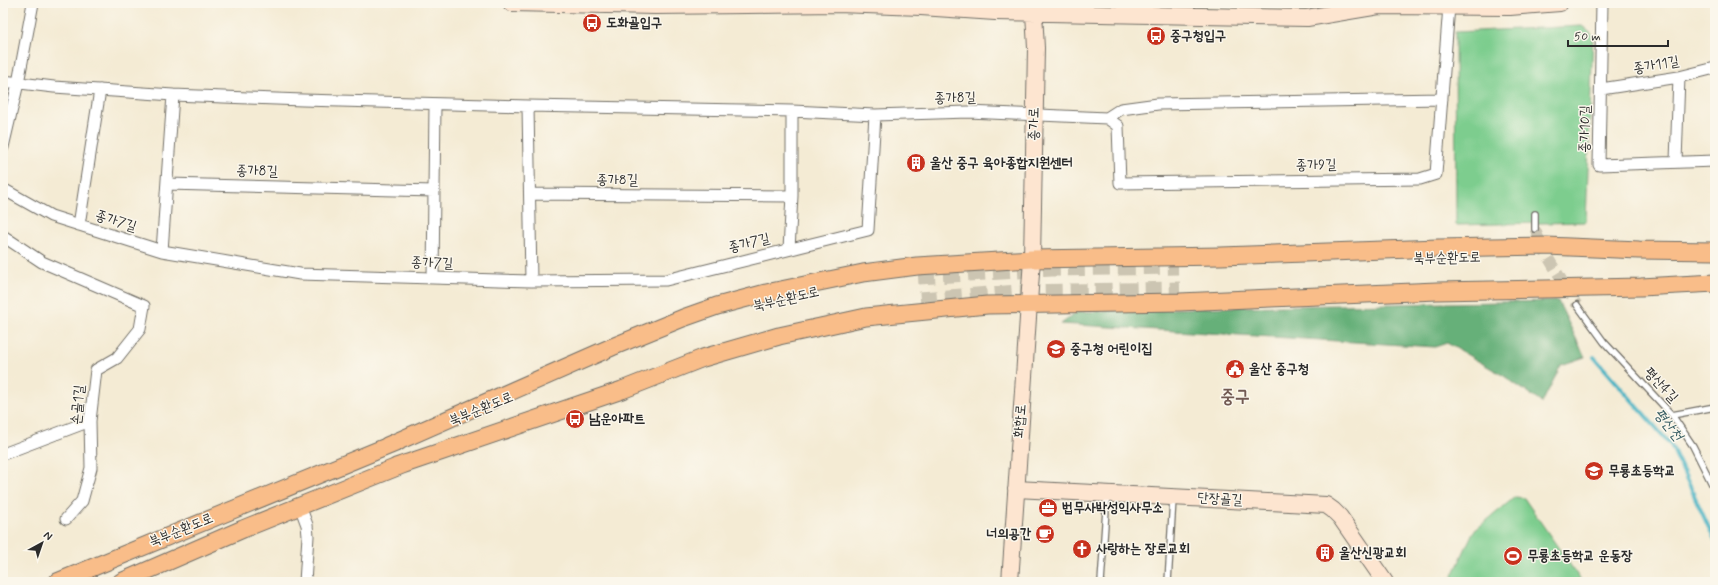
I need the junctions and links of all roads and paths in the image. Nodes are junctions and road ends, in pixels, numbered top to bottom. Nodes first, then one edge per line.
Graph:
1 (32, 3) edge
2 (511, 3) edge
3 (1560, 3) edge
4 (1602, 3) edge
5 (1449, 6) junction
6 (1034, 13) junction
7 (1715, 68) edge
8 (1679, 77) junction
9 (3, 81) edge
10 (18, 82) junction
11 (1601, 89) junction
12 (100, 90) junction
13 (173, 95) junction
14 (1442, 99) junction
15 (435, 104) junction
16 (528, 106) junction
17 (792, 111) junction
18 (875, 115) junction
19 (1034, 115) junction
20 (1106, 118) junction
21 (3, 146) edge
22 (1676, 161) junction
23 (1715, 161) edge
24 (168, 184) junction
25 (3, 188) edge
26 (434, 191) junction
27 (530, 194) junction
28 (792, 196) junction
29 (1535, 214) dead end
30 (79, 225) junction
31 (1535, 229) tunnel mouth
32 (3, 236) edge
33 (788, 249) junction
34 (162, 251) junction
35 (1715, 251) edge
36 (1715, 255) edge
37 (1032, 260) junction
38 (1178, 266) tunnel mouth
39 (918, 276) tunnel mouth
40 (1715, 277) edge
41 (433, 278) junction
42 (530, 281) junction
43 (1715, 283) edge
44 (1180, 290) tunnel mouth
45 (920, 300) tunnel mouth
46 (1028, 303) junction
47 (1577, 305) tunnel mouth
48 (1715, 407) edge
49 (1672, 415) junction
50 (90, 421) junction
51 (388, 446) junction
52 (3, 454) edge
53 (396, 467) junction
54 (1016, 489) junction
55 (1715, 490) edge
56 (1107, 493) junction
57 (1174, 497) junction
58 (300, 506) junction
59 (66, 520) dead end
60 (57, 582) edge
61 (121, 582) edge
62 (305, 582) edge
63 (1010, 582) edge
64 (1101, 582) edge
65 (1168, 582) edge
66 (1385, 582) edge

1 - 10 street
2 - 6 main road
3 - 5 main road
4 - 11 street, 종가10길
5 - 6 main road
5 - 14 street, 종가9길
6 - 19 main road, 종가로
7 - 8 street, 종가11길
8 - 11 street, 종가11길
8 - 22 street
9 - 10 street, 종가8길
10 - 12 street, 종가8길
10 - 21 street
11 - 22 street, 종가10길
12 - 13 street, 종가8길
12 - 30 street
13 - 15 street, 종가8길
13 - 24 street
14 - 20 street
14 - 20 street, 종가9길
15 - 16 street, 종가8길
15 - 26 street
16 - 17 street, 종가8길
16 - 27 street
17 - 18 street, 종가8길
17 - 28 street
18 - 19 street, 종가8길
18 - 33 street, 종가7길
19 - 20 street, 종가8길
19 - 37 main road, 종가로
22 - 23 street, 종가10길
24 - 26 street, 종가8길
24 - 34 street
25 - 30 street, 종가7길
26 - 41 street
27 - 28 street, 종가8길
27 - 42 street
28 - 33 street
29 - 31 lane
30 - 34 street, 종가7길
32 - 50 street, 손골1길
33 - 42 street, 종가7길
34 - 41 street, 종가7길
35 - 37 main road
36 - 38 main road, 북부순환도로
37 - 46 main road, 화합로
37 - 51 main road
39 - 51 main road, 북부순환도로
40 - 44 main road, 북부순환도로
41 - 42 street, 종가7길
43 - 46 main road
45 - 53 main road, 북부순환도로
46 - 53 main road
46 - 54 main road, 화합로
47 - 49 lane, 평산4길
48 - 49 lane
49 - 55 lane, 평산4길
50 - 52 street
50 - 59 street, 손골1길
51 - 60 main road, 북부순환도로
53 - 58 main road, 북부순환도로
54 - 56 main road, 단장골길
54 - 63 main road, 화합로
56 - 57 main road, 단장골길
56 - 64 lane
57 - 65 lane
57 - 66 main road, 단장골길
58 - 61 main road, 북부순환도로
58 - 62 street

